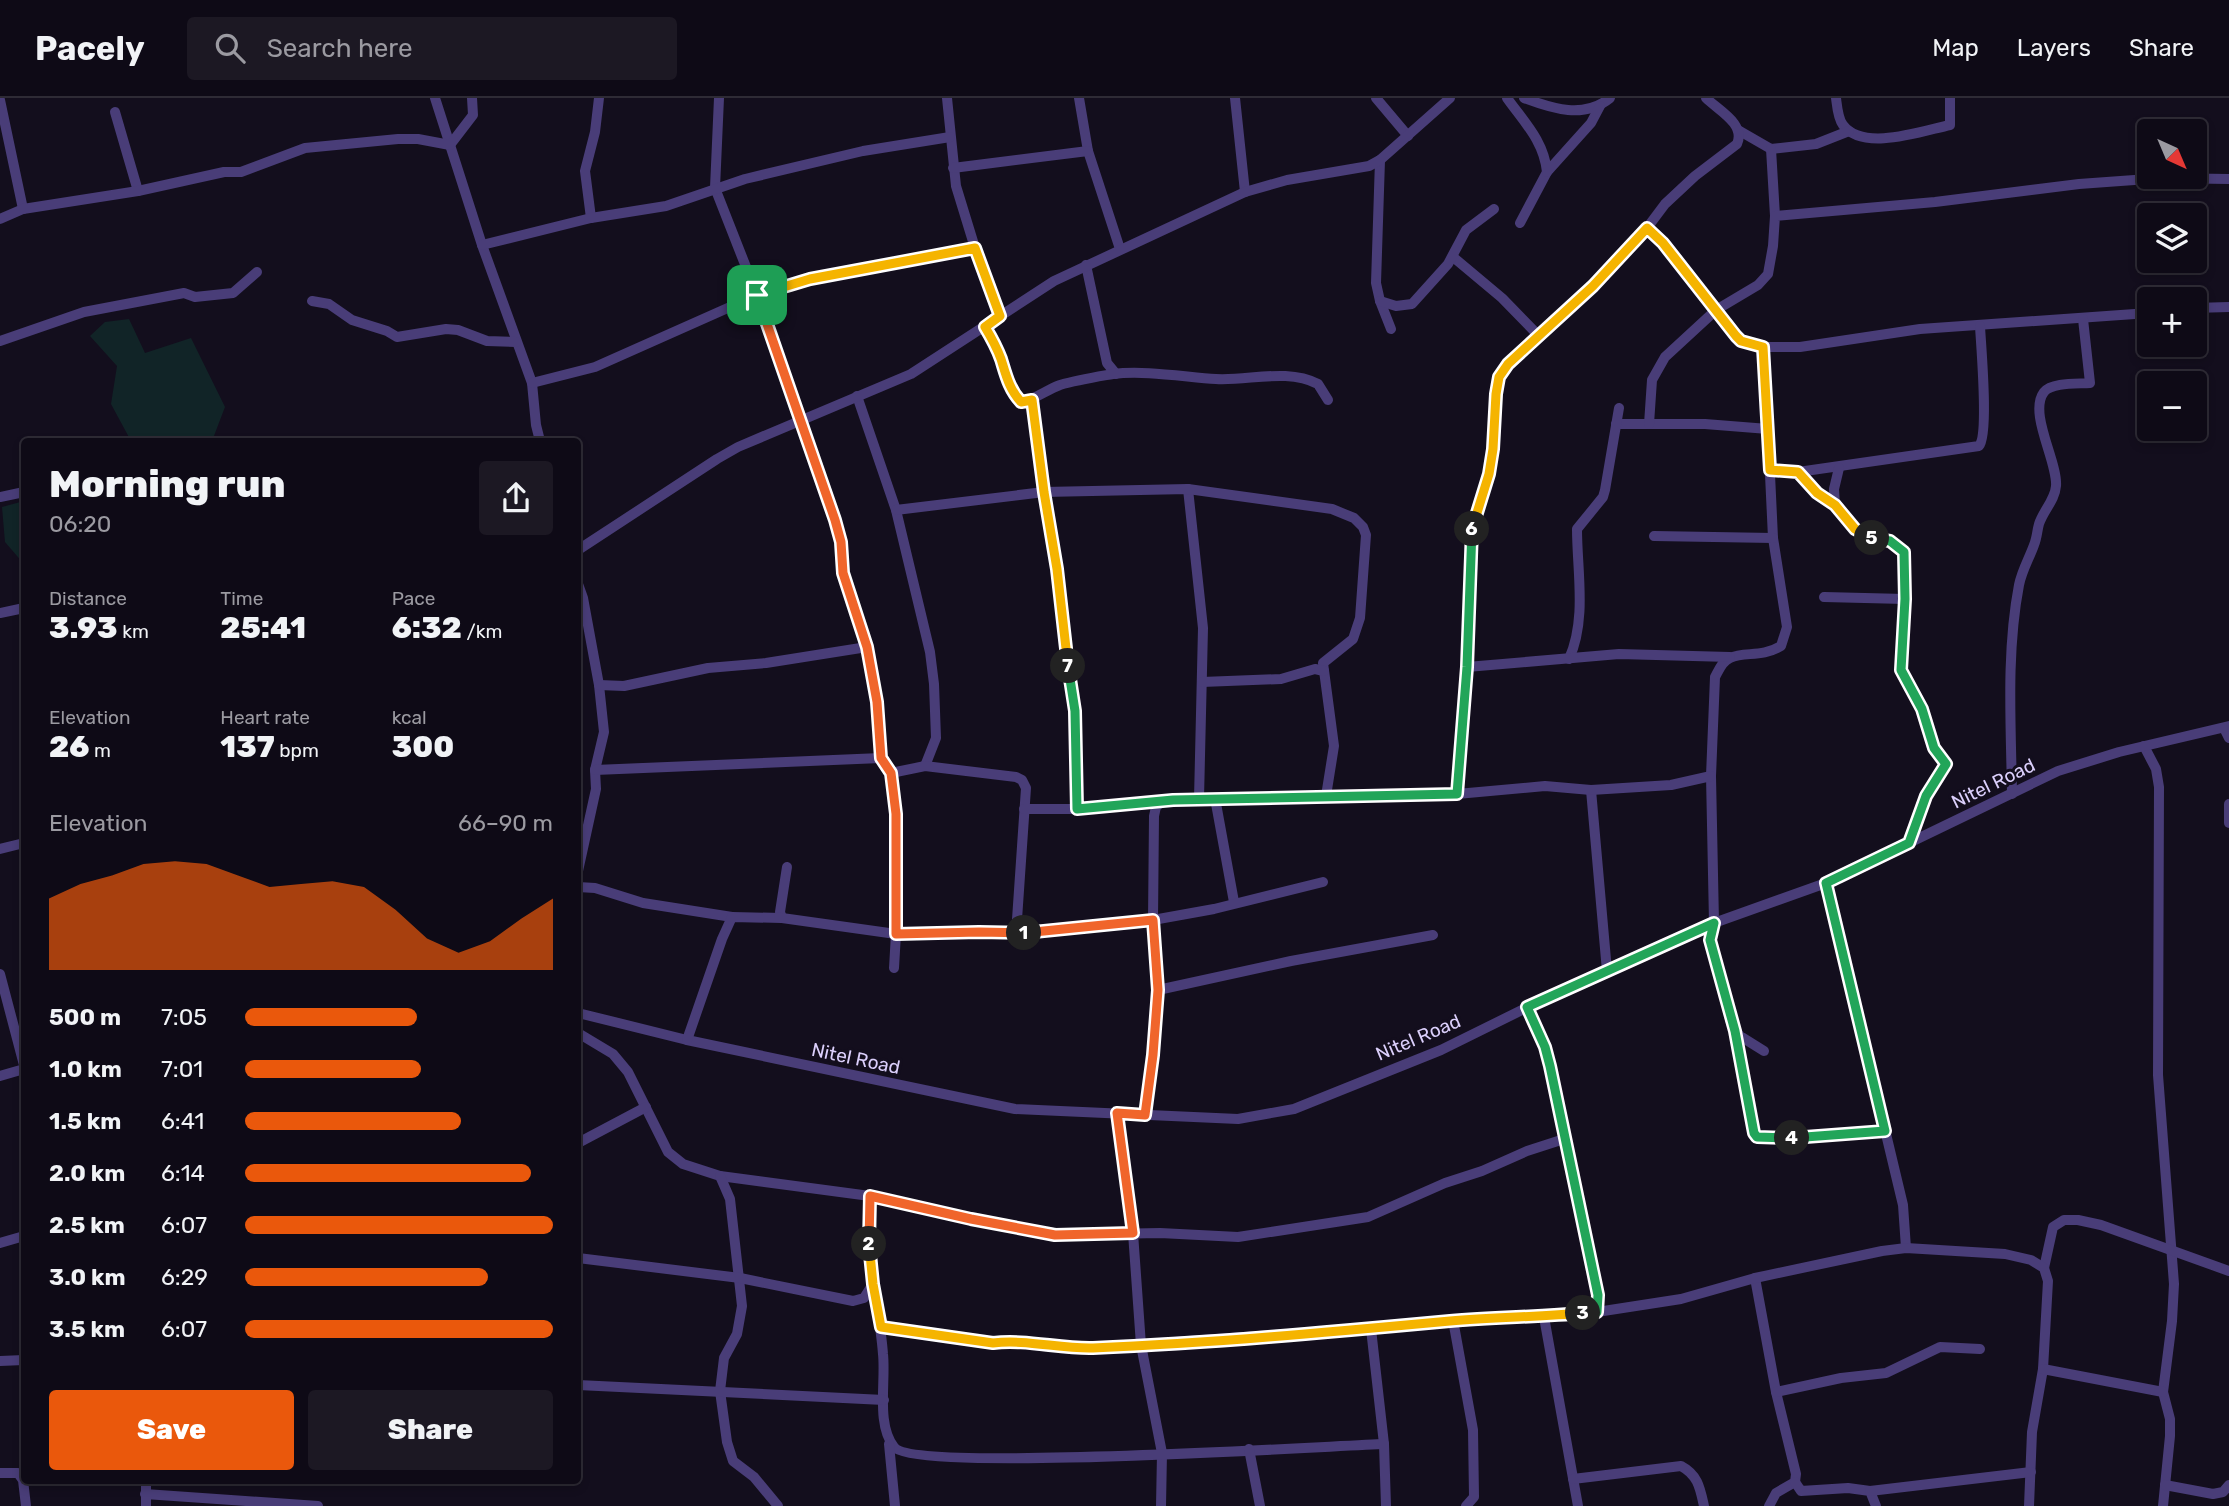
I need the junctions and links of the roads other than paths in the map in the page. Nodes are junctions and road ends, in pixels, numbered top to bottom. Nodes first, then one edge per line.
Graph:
1 (435, 98) edge
2 (472, 98) edge
3 (598, 98) edge
4 (719, 98) edge
5 (947, 98) edge
6 (1079, 98) edge
7 (1235, 98) edge
8 (1376, 98) edge
9 (1450, 98) edge
10 (1507, 98) edge
11 (1524, 98) edge
12 (1610, 98) edge
13 (1706, 98) edge
14 (1836, 98) edge
15 (1950, 98) edge
16 (0, 104) edge
17 (1600, 106) junction
18 (115, 112) dead end
19 (1738, 130) junction
20 (1850, 131) junction
21 (1408, 136) junction
22 (950, 137) junction
23 (450, 145) junction
24 (1771, 149) junction
25 (1088, 151) junction
26 (1380, 160) junction
27 (953, 168) junction
28 (1547, 172) junction
29 (2229, 179) edge
30 (715, 188) junction
31 (138, 191) junction
32 (1245, 192) junction
33 (23, 209) junction
34 (1494, 209) dead end
35 (1775, 216) junction
36 (591, 218) junction
37 (0, 219) edge
38 (1520, 223) dead end
39 (1647, 228) junction
40 (482, 245) junction
41 (975, 248) junction
42 (1120, 249) junction
43 (1453, 257) junction
44 (1086, 265) junction
45 (257, 272) dead end
46 (757, 295) junction
47 (312, 301) dead end
48 (1380, 301) junction
49 (2229, 307) edge
50 (2207, 308) edge
51 (1716, 310) junction
52 (2137, 314) edge
53 (1000, 316) junction
54 (2083, 319) junction
55 (1980, 326) junction
56 (985, 327) junction
57 (1391, 328) dead end
58 (1538, 335) junction
59 (0, 341) edge
60 (516, 342) junction
61 (1763, 347) junction
62 (1116, 374) junction
63 (532, 383) junction
64 (857, 396) junction
65 (1032, 400) junction
66 (1328, 400) dead end
67 (1619, 408) dead end
68 (800, 421) junction
69 (1616, 424) junction
70 (1649, 424) junction
71 (1768, 429) junction
72 (539, 438) edge
73 (1839, 468) junction
74 (1770, 470) junction
75 (1798, 472) junction
76 (1188, 489) junction
77 (1044, 492) junction
78 (21, 493) edge
79 (0, 497) edge
80 (1835, 505) junction
81 (895, 510) junction
82 (1654, 536) dead end
83 (1773, 538) junction
84 (581, 548) edge
85 (581, 592) edge
86 (1824, 597) dead end
87 (1905, 599) junction
88 (21, 609) edge
89 (0, 613) edge
90 (867, 647) junction
91 (1730, 657) junction
92 (1569, 659) junction
93 (1467, 667) junction
94 (1324, 671) junction
95 (1202, 682) junction
96 (599, 685) junction
97 (2226, 727) edge
98 (2229, 738) edge
99 (2144, 746) junction
100 (881, 758) junction
101 (925, 766) junction
102 (596, 770) junction
103 (891, 773) junction
104 (1711, 776) junction
105 (1591, 790) junction
106 (1457, 794) junction
107 (2012, 794) junction
108 (1326, 796) junction
109 (1199, 799) junction
110 (1214, 799) junction
111 (1162, 801) junction
112 (2229, 804) edge
113 (1024, 809) junction
114 (1077, 809) junction
115 (2229, 824) edge
116 (1909, 843) junction
117 (21, 845) edge
118 (0, 849) edge
119 (581, 857) edge
120 (787, 867) dead end
121 (1323, 881) dead end
122 (1826, 883) junction
123 (581, 887) edge
124 (1234, 902) junction
125 (732, 916) junction
126 (782, 918) junction
127 (1153, 920) junction
128 (1714, 923) junction
129 (896, 934) junction
130 (1016, 934) junction
131 (1433, 935) dead end
132 (894, 968) dead end
133 (1607, 971) junction
134 (0, 974) edge
135 (1158, 990) junction
136 (1527, 1007) junction
137 (581, 1014) edge
138 (1735, 1031) junction
139 (581, 1035) edge
140 (687, 1040) junction
141 (1764, 1051) dead end
142 (21, 1055) edge
143 (21, 1068) edge
144 (0, 1076) edge
145 (646, 1107) junction
146 (1117, 1113) junction
147 (1145, 1115) junction
148 (1885, 1131) junction
149 (1564, 1137) junction
150 (581, 1141) edge
151 (720, 1176) junction
152 (870, 1196) junction
153 (1133, 1233) junction
154 (21, 1237) edge
155 (0, 1243) edge
156 (1906, 1248) junction
157 (2170, 1250) junction
158 (581, 1258) edge
159 (2044, 1268) junction
160 (2229, 1270) edge
161 (740, 1278) junction
162 (1755, 1278) junction
163 (873, 1284) junction
164 (1598, 1295) junction
165 (1612, 1310) junction
166 (1597, 1312) junction
167 (1544, 1317) junction
168 (1453, 1321) junction
169 (881, 1327) junction
170 (1371, 1329) junction
171 (1141, 1345) junction
172 (1980, 1349) dead end
173 (21, 1360) edge
174 (0, 1361) edge
175 (2043, 1369) junction
176 (581, 1385) edge
177 (720, 1391) junction
178 (1776, 1392) junction
179 (2163, 1392) junction
180 (884, 1400) junction
181 (887, 1436) junction
182 (1384, 1444) junction
183 (1249, 1449) junction
184 (1162, 1453) junction
185 (2031, 1472) junction
186 (0, 1473) edge
187 (21, 1477) edge
188 (1573, 1479) junction
189 (1795, 1482) junction
190 (23, 1484) edge
191 (146, 1484) edge
192 (2165, 1485) junction
193 (2229, 1485) edge
194 (1870, 1491) junction
195 (145, 1494) junction
196 (26, 1506) edge
197 (146, 1506) edge
198 (318, 1506) edge
199 (778, 1506) edge
200 (895, 1506) edge
201 (1161, 1506) edge
202 (1260, 1506) edge
203 (1386, 1506) edge
204 (1466, 1506) edge
205 (1578, 1506) edge
206 (1704, 1506) edge
207 (1769, 1506) edge
208 (1876, 1506) edge
209 (2029, 1506) edge
210 (2163, 1506) edge

1 - 23 street
2 - 23 street
3 - 36 street
4 - 30 street
5 - 22 street
6 - 25 street
7 - 32 street
8 - 21 street
9 - 21 street
10 - 28 street
11 - 17 street
12 - 17 street
13 - 19 street
14 - 20 street
15 - 20 street
16 - 33 street
17 - 28 street
18 - 31 street
19 - 24 street
19 - 39 street
20 - 24 street
21 - 26 street
22 - 27 street
22 - 30 street
23 - 31 street
23 - 40 street
24 - 35 street
25 - 27 street
25 - 42 street
26 - 32 street
26 - 48 street
27 - 41 street
28 - 38 street
29 - 35 street
30 - 36 street
30 - 46 street
31 - 33 street
32 - 42 street
33 - 37 street
34 - 43 street
35 - 51 street
36 - 40 street
39 - 51 street
39 - 58 street
40 - 60 street
41 - 46 street
41 - 53 street
42 - 44 street
43 - 48 street
43 - 58 street
44 - 53 street
44 - 62 street
45 - 59 street
46 - 63 street
46 - 68 street
47 - 60 street
48 - 57 street
49 - 50 street
51 - 61 street
51 - 70 street
52 - 54 street
53 - 56 street
54 - 55 street
54 - 107 street
55 - 61 street
55 - 73 street
56 - 64 street
56 - 65 street
58 - 93 street
60 - 63 street
61 - 71 street
62 - 65 street
62 - 66 street
63 - 72 street
64 - 68 street
64 - 81 street
65 - 77 street
67 - 69 street
68 - 84 street
68 - 90 street
69 - 70 street
69 - 92 street
70 - 71 street
71 - 74 street
73 - 75 street
73 - 80 street
74 - 75 street
74 - 83 street
75 - 80 street
76 - 77 street
76 - 94 street
76 - 95 street
77 - 81 street
77 - 114 street
78 - 79 street
80 - 87 street
81 - 101 street
82 - 83 street
83 - 91 street
85 - 96 street
86 - 87 street
87 - 116 street
88 - 89 street
90 - 96 street
90 - 100 street
91 - 92 street
91 - 104 street
92 - 93 street
93 - 106 street
94 - 95 street
94 - 108 street
95 - 109 street
96 - 102 street
97 - 98 street
97 - 99 street, Nitel Road
99 - 107 street, Nitel Road
99 - 157 street
100 - 102 street
100 - 103 street
101 - 103 street
101 - 113 street
102 - 119 street
103 - 129 street
104 - 105 street
104 - 128 street
105 - 106 street
105 - 133 street
106 - 108 street
107 - 116 street, Nitel Road
108 - 110 street
109 - 110 street
109 - 111 street
110 - 124 street
111 - 114 street
111 - 127 street
112 - 115 street
113 - 114 street
113 - 130 street
116 - 122 street, Nitel Road
117 - 118 street
120 - 126 street
121 - 124 street
122 - 128 street, Nitel Road
122 - 148 street
123 - 125 street
124 - 127 street
125 - 126 street
125 - 140 street
126 - 129 street
127 - 130 street
127 - 135 street
128 - 133 street, Nitel Road
128 - 138 street
129 - 130 street
129 - 132 street
131 - 135 street
133 - 136 street, Nitel Road
134 - 142 street
135 - 147 street
136 - 147 street, Nitel Road
136 - 149 street
137 - 140 street, Nitel Road
138 - 141 street
138 - 148 street
139 - 145 street
140 - 146 street, Nitel Road
143 - 144 street
145 - 150 street
145 - 151 street
146 - 147 street, Nitel Road
146 - 153 street
148 - 156 street
149 - 153 street
149 - 164 street
151 - 152 street
151 - 161 street
152 - 153 street
152 - 163 street
153 - 171 street
154 - 155 street
156 - 159 street
156 - 162 street
157 - 159 street
157 - 160 street
157 - 179 street
158 - 161 street
159 - 175 street
161 - 163 street
161 - 177 street
162 - 165 street
162 - 178 street
163 - 169 street
164 - 165 street
164 - 166 street
165 - 166 street
166 - 167 street
167 - 168 street
167 - 188 street
168 - 170 street
168 - 204 street
169 - 171 street
169 - 180 street
170 - 171 street
170 - 182 street
171 - 184 street
172 - 178 street
173 - 174 street
175 - 179 street
175 - 185 street
176 - 177 street
177 - 180 street
177 - 199 street
178 - 189 street
179 - 192 street
180 - 181 street
181 - 184 street
181 - 200 street
182 - 183 street
182 - 203 street
183 - 184 street
183 - 202 street
184 - 201 street
185 - 194 street
185 - 209 street
186 - 187 street
188 - 205 street
188 - 206 street
189 - 194 street
189 - 207 street
190 - 196 street
191 - 195 street
192 - 193 street
192 - 210 street
194 - 208 street
195 - 197 street
195 - 198 street

